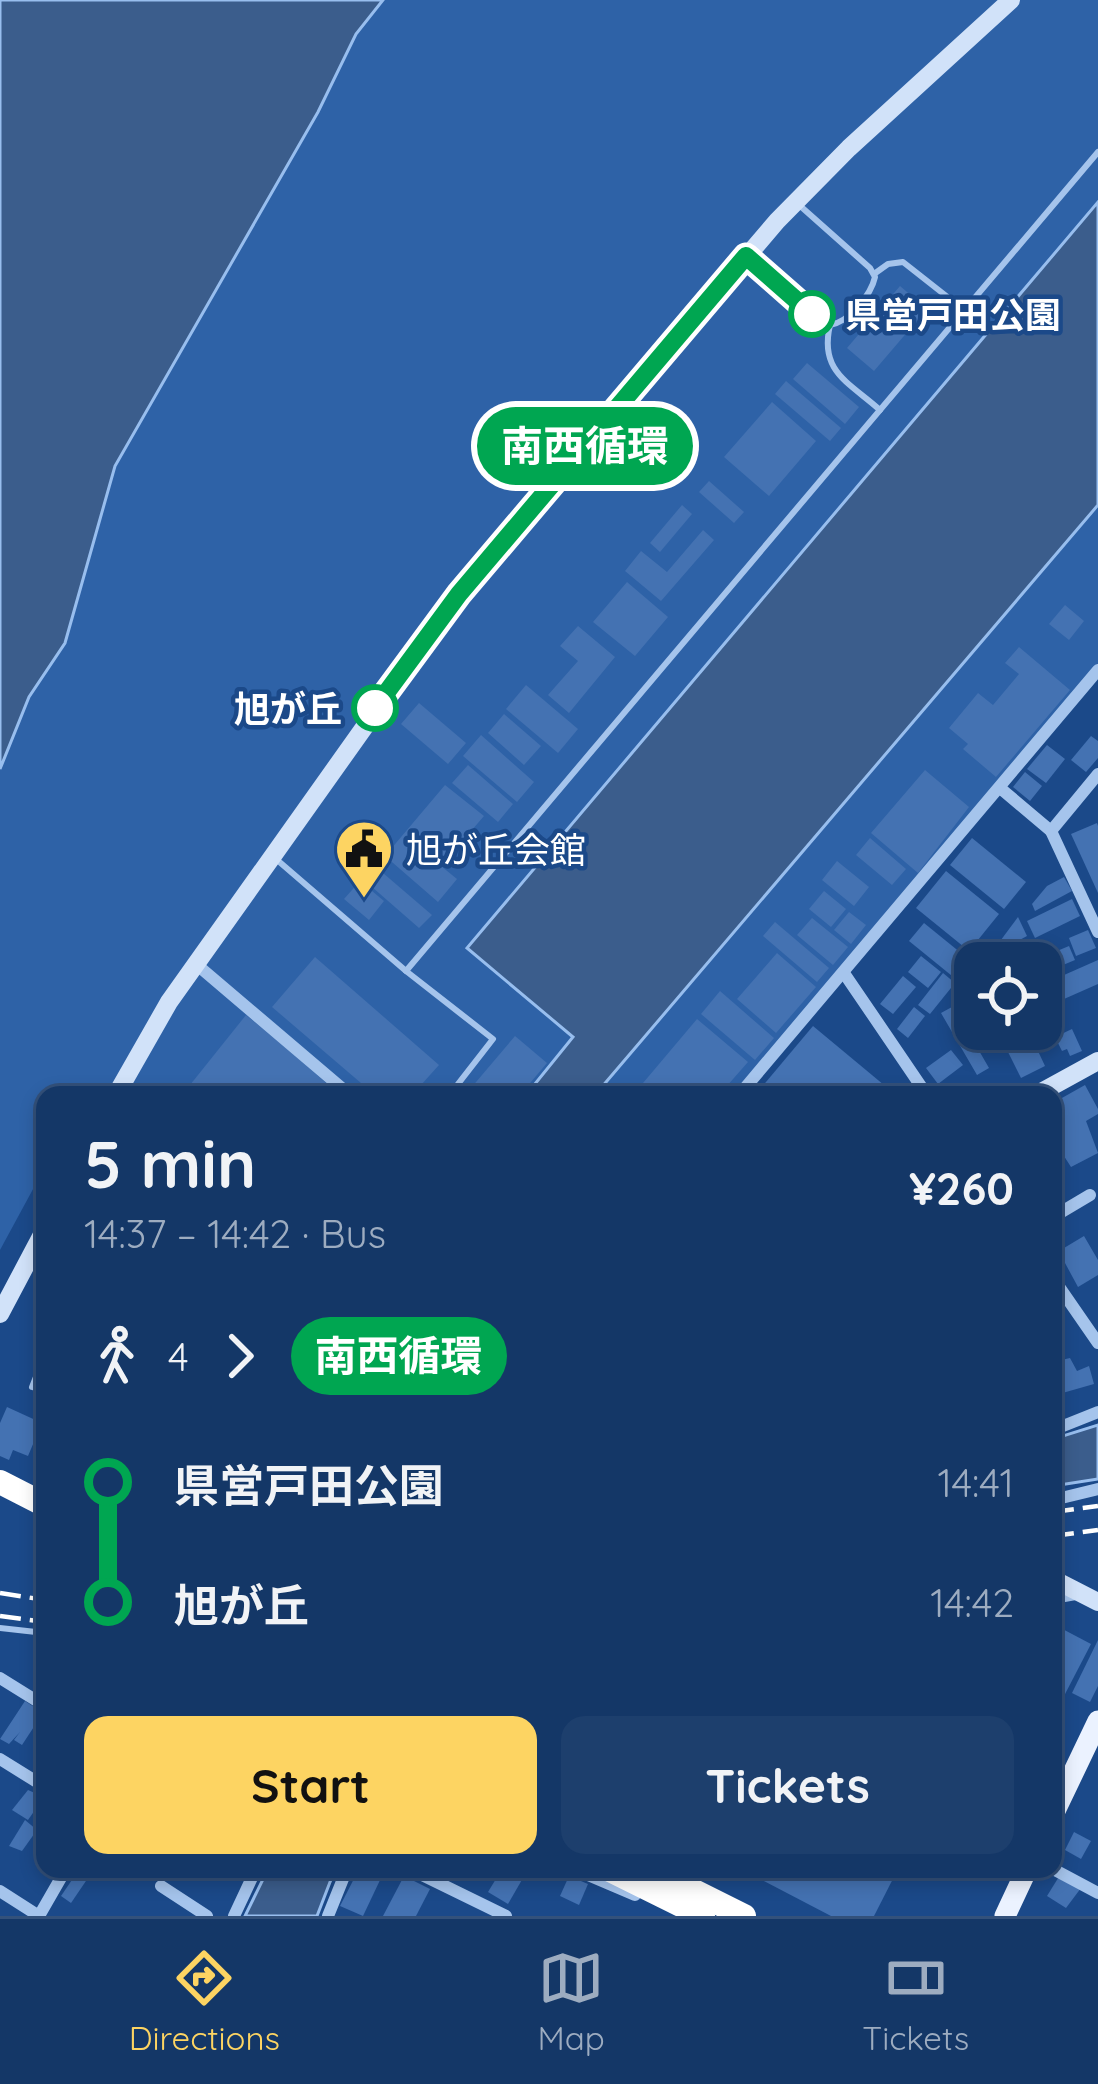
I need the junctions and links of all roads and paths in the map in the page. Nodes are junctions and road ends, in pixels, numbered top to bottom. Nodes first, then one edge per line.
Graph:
1 (1011, 0) edge
2 (1098, 152) edge
3 (795, 202) junction
4 (746, 256) junction
5 (874, 274) junction
6 (964, 310) junction
7 (830, 326) junction
8 (880, 410) junction
9 (1098, 670) edge
10 (1098, 774) edge
11 (1000, 788) junction
12 (1051, 831) junction
13 (272, 855) junction
14 (1098, 932) edge
15 (196, 964) junction
16 (406, 970) junction
17 (844, 973) junction
18 (1098, 1061) edge
19 (121, 1086) edge
20 (339, 1086) edge
21 (458, 1086) edge
22 (747, 1086) edge
23 (921, 1086) edge
24 (1052, 1086) edge
25 (1090, 1196) dead end
26 (1062, 1212) edge
27 (36, 1246) edge
28 (1062, 1291) edge
29 (0, 1315) edge
30 (1098, 1343) edge
31 (1098, 1412) edge
32 (1062, 1426) edge
33 (0, 1482) edge
34 (1098, 1489) edge
35 (1062, 1498) edge
36 (36, 1500) edge
37 (0, 1501) edge
38 (36, 1519) edge
39 (1062, 1584) edge
40 (1089, 1598) edge
41 (0, 1628) edge
42 (36, 1633) edge
43 (0, 1678) edge
44 (36, 1700) edge
45 (1098, 1721) edge
46 (0, 1760) edge
47 (36, 1782) edge
48 (1062, 1796) edge
49 (1062, 1874) edge
50 (61, 1878) edge
51 (252, 1878) edge
52 (343, 1878) edge
53 (432, 1878) edge
54 (595, 1878) edge
55 (1023, 1878) edge
56 (670, 1884) edge
57 (161, 1886) dead end
58 (0, 1891) edge
59 (1098, 1893) edge
60 (39, 1916) edge
61 (207, 1916) edge
62 (234, 1916) edge
63 (328, 1916) edge
64 (506, 1916) edge
65 (703, 1916) edge
66 (744, 1916) edge
67 (1005, 1916) edge

1 - 3 street
2 - 6 lane
3 - 4 street
3 - 5 lane
4 - 7 lane
4 - 13 street
5 - 6 lane
5 - 7 lane
6 - 8 lane
7 - 8 lane
8 - 16 lane
9 - 11 street
10 - 12 street
11 - 12 street
11 - 17 street
12 - 14 street
13 - 15 street
13 - 16 lane
15 - 19 street
15 - 20 street
16 - 21 lane
17 - 22 street
17 - 23 street
18 - 24 street
25 - 26 street
27 - 29 street
28 - 30 street
31 - 32 street
33 - 36 highway
34 - 35 street
37 - 38 highway
39 - 40 street
41 - 42 lane
43 - 44 street
45 - 48 main road
46 - 47 street
49 - 59 street
50 - 60 street
51 - 62 street
52 - 63 street
53 - 64 street
54 - 56 street
55 - 67 main road
56 - 65 highway
56 - 66 highway
57 - 61 street
58 - 60 street

